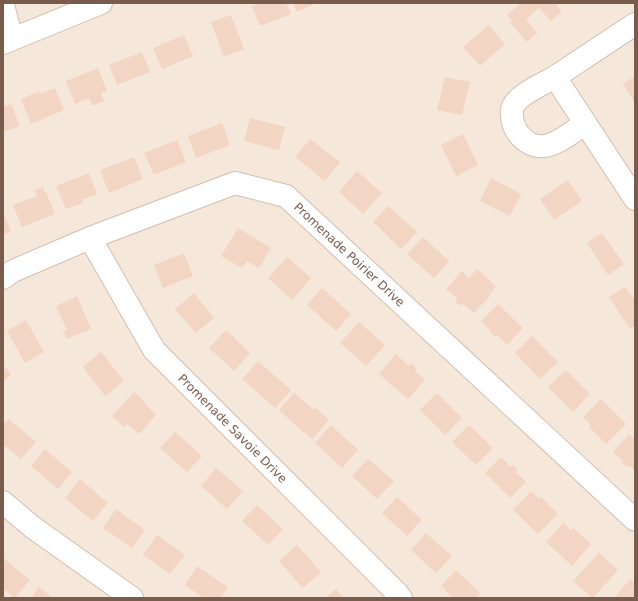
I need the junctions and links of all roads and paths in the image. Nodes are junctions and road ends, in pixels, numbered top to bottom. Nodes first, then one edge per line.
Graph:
1 (101, 3) edge
2 (3, 5) edge
3 (635, 24) edge
4 (8, 41) edge
5 (555, 77) junction
6 (585, 124) junction
7 (635, 199) edge
8 (90, 238) junction
9 (3, 278) edge
10 (3, 502) edge
11 (635, 520) edge
12 (132, 598) edge
13 (401, 598) edge

1 - 4 street
2 - 4 street
3 - 5 street
5 - 6 street
5 - 6 street
6 - 7 street
8 - 9 street, Promenade Poirier Drive
8 - 11 street, Promenade Poirier Drive
8 - 13 street, Promenade Savoie Drive
10 - 12 street

